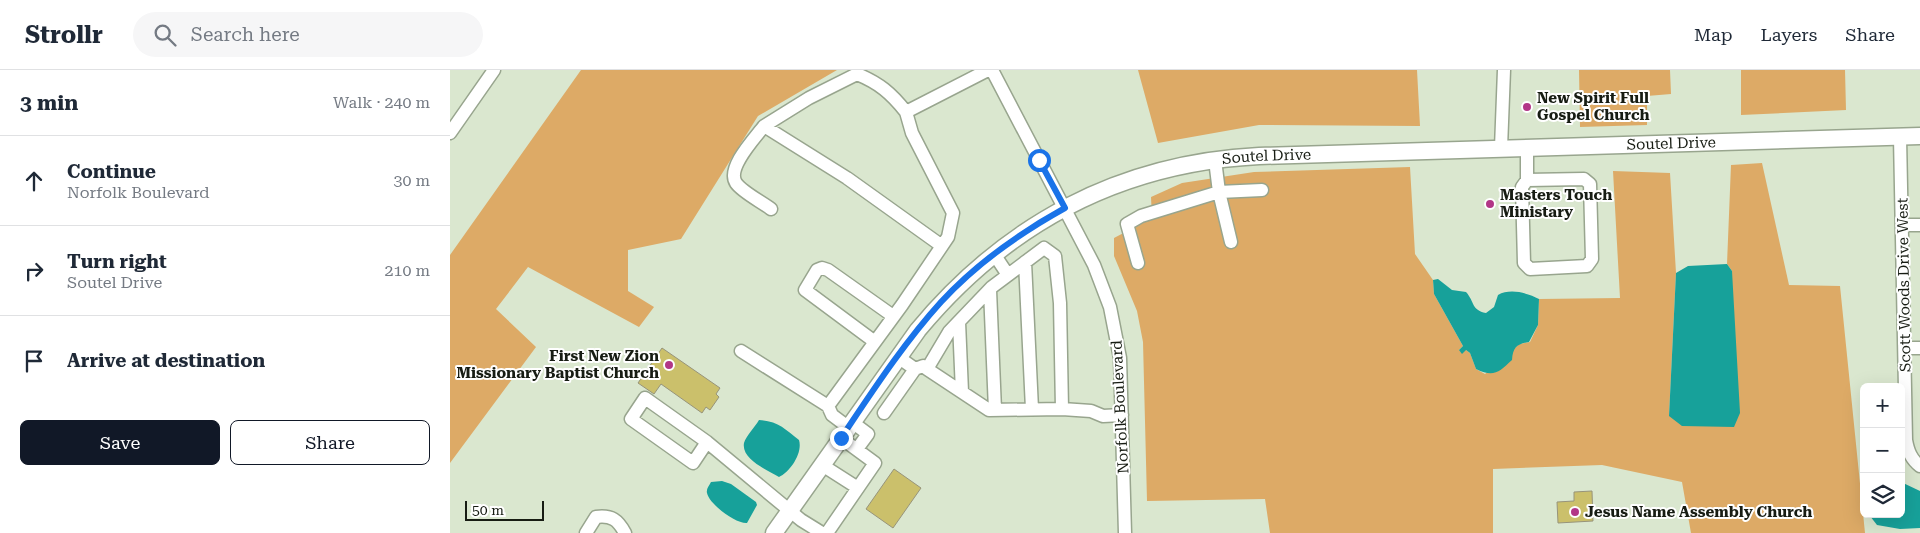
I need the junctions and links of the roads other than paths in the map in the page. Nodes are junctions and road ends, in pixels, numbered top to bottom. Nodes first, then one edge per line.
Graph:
1 (494, 70) edge
2 (988, 70) edge
3 (992, 70) edge
4 (1504, 70) edge
5 (906, 112) junction
6 (764, 126) junction
7 (450, 133) edge
8 (1920, 136) edge
9 (1900, 137) junction
10 (1527, 147) junction
11 (1501, 148) junction
12 (1215, 160) junction
13 (1527, 180) junction
14 (1262, 190) dead end
15 (1219, 192) junction
16 (1065, 208) junction
17 (771, 209) dead end
18 (1920, 225) edge
19 (1903, 226) junction
20 (1231, 242) dead end
21 (942, 246) junction
22 (994, 254) junction
23 (1025, 262) junction
24 (1138, 263) dead end
25 (1008, 275) junction
26 (990, 290) junction
27 (893, 316) junction
28 (959, 322) junction
29 (875, 342) junction
30 (1905, 348) junction
31 (1920, 348) edge
32 (741, 351) dead end
33 (898, 357) junction
34 (921, 369) junction
35 (962, 392) junction
36 (828, 406) junction
37 (1032, 409) junction
38 (1062, 409) junction
39 (995, 410) junction
40 (884, 413) dead end
41 (1122, 416) junction
42 (847, 429) junction
43 (707, 442) junction
44 (857, 449) junction
45 (1917, 464) edge
46 (822, 465) junction
47 (858, 488) junction
48 (790, 510) junction
49 (586, 533) edge
50 (625, 533) edge
51 (774, 533) edge
52 (822, 533) edge
53 (827, 533) edge
54 (1125, 533) edge

1 - 7 street
2 - 5 street
3 - 16 street, Norfolk Boulevard
4 - 11 street
5 - 6 street
5 - 21 street
6 - 17 street
6 - 21 street
8 - 9 main road, Soutel Drive
9 - 10 main road, Soutel Drive
9 - 19 street, Scott Woods Drive West
10 - 11 main road, Soutel Drive
10 - 13 street
11 - 12 main road, Soutel Drive
12 - 15 street
12 - 16 main road, Soutel Drive
13 - 13 street
14 - 15 street
15 - 20 street
15 - 24 street
16 - 22 main road, Soutel Drive
16 - 41 street, Norfolk Boulevard
18 - 19 street
19 - 30 street, Scott Woods Drive West
21 - 27 street
22 - 25 street
22 - 33 main road, Soutel Drive
23 - 25 street
23 - 37 street
23 - 38 street
25 - 26 street
26 - 28 street
26 - 39 street
27 - 29 street
27 - 29 street
28 - 34 street
28 - 35 street
29 - 36 street
30 - 31 street
30 - 45 street, Scott Woods Drive West
32 - 36 street
33 - 34 street
33 - 42 main road, Soutel Drive
34 - 35 street
34 - 40 street
35 - 39 street
36 - 42 street
37 - 38 street
37 - 39 street
38 - 41 street
41 - 54 street, Norfolk Boulevard
42 - 44 street
42 - 44 street
42 - 46 main road, Soutel Drive
43 - 43 street
43 - 48 street
44 - 47 street
46 - 47 street
46 - 48 main road, Soutel Drive
47 - 53 street
48 - 51 main road, Soutel Drive
48 - 52 street
49 - 50 street

